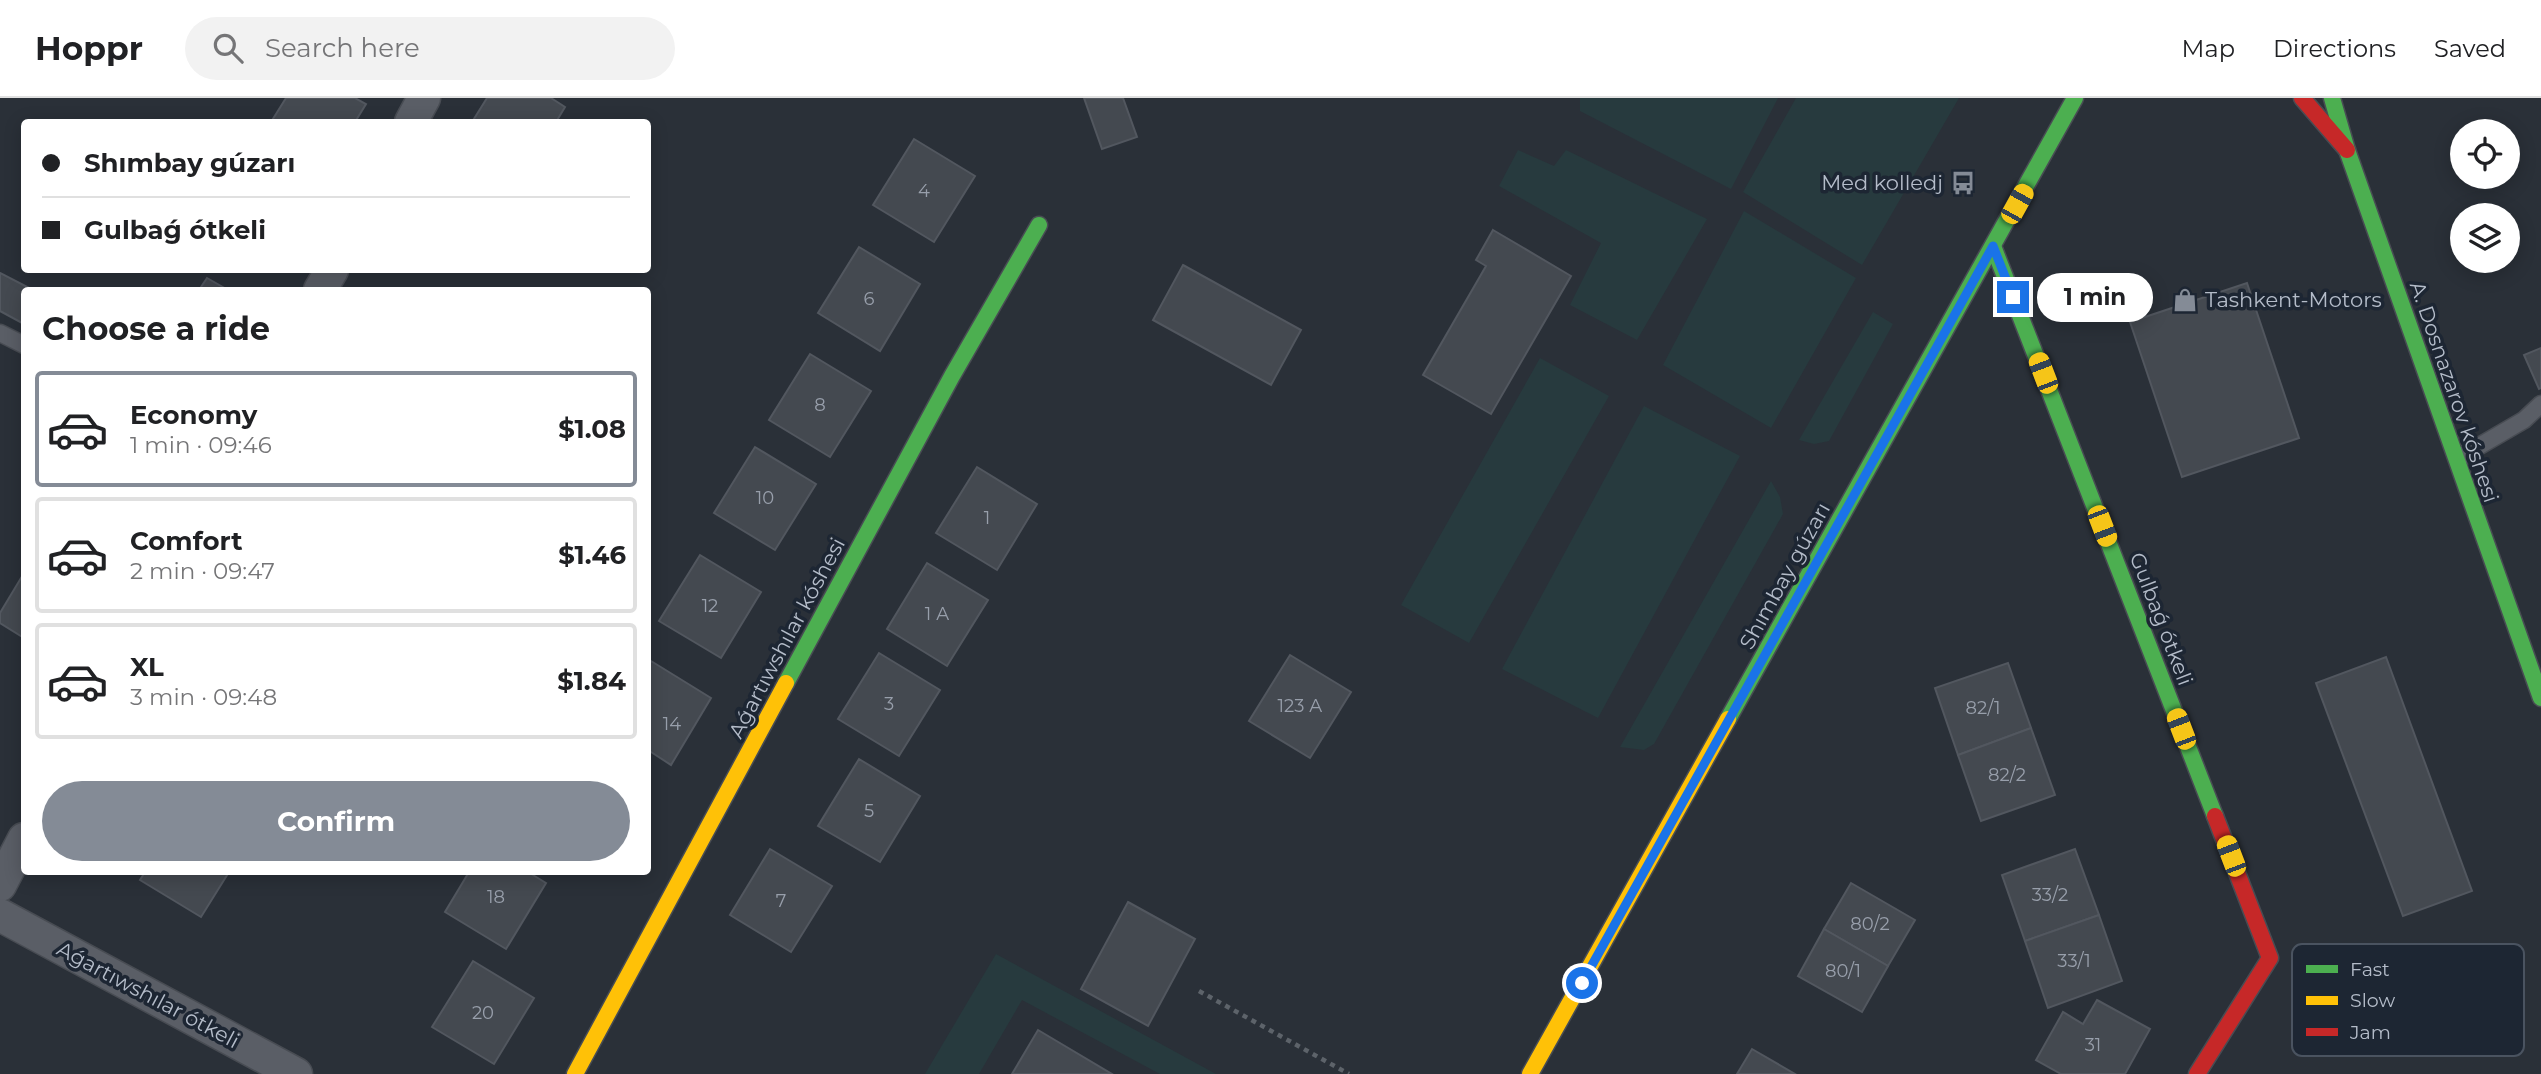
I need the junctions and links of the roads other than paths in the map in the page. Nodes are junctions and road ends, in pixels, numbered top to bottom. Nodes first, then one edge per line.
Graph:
1 (424, 98) edge
2 (2076, 98) edge
3 (2302, 98) edge
4 (2332, 98) edge
5 (413, 119) edge
6 (2347, 150) junction
7 (1039, 225) dead end
8 (1993, 246) junction
9 (0, 333) edge
10 (21, 344) edge
11 (2541, 404) edge
12 (2455, 460) junction
13 (2541, 698) edge
14 (21, 845) edge
15 (0, 885) edge
16 (0, 915) edge
17 (296, 1074) edge
18 (575, 1074) edge
19 (1530, 1074) edge
20 (2197, 1074) edge

1 - 5 street
2 - 8 street, Shımbay gúzarı
3 - 6 street
4 - 6 street, A. Dosnazarov kóshesi
6 - 12 street, A. Dosnazarov kóshesi
7 - 18 street, Aǵartıwshılar kóshesi
8 - 19 street, Shımbay gúzarı
8 - 20 street, Gulbaǵ ótkeli
9 - 10 lane
11 - 12 lane
12 - 13 street, A. Dosnazarov kóshesi
14 - 15 street
16 - 17 street, Aǵartıwshılar ótkeli

